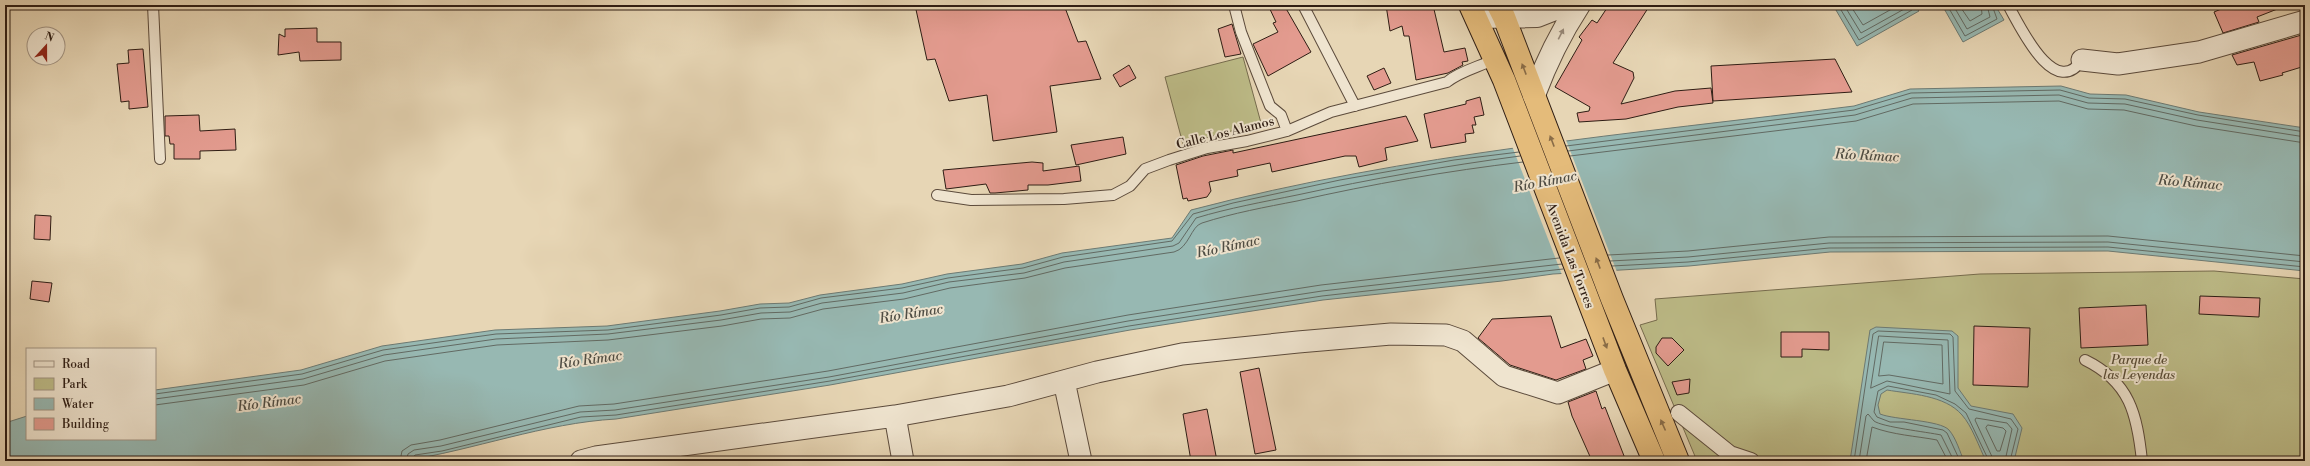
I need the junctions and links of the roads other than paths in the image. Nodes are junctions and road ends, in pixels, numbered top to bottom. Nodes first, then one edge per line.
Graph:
1 (153, 5) edge
2 (1234, 5) edge
3 (1303, 5) edge
4 (1565, 5) edge
5 (1579, 5) edge
6 (2008, 5) edge
7 (1473, 11) edge
8 (1501, 11) edge
9 (2305, 21) edge
10 (1495, 59) junction
11 (2082, 60) joint
12 (1536, 100) junction
13 (1355, 106) junction
14 (1287, 131) junction
15 (160, 159) dead end
16 (937, 195) dead end
17 (2085, 360) dead end
18 (1615, 370) junction
19 (1064, 381) junction
20 (1679, 413) dead end
21 (895, 416) junction
22 (696, 452) edge
23 (643, 456) edge
24 (581, 461) edge
25 (903, 461) edge
26 (1081, 461) edge
27 (1654, 461) edge
28 (1678, 461) edge
29 (1752, 461) edge
30 (2142, 461) edge

1 - 15 lane
2 - 14 lane
3 - 13 lane
4 - 8 street
12 -> 5 street
6 - 11 lane
7 - 8 street
7 - 10 highway, Avenida Las Torres
12 -> 8 highway, Avenida Las Torres
9 - 11 street
10 - 13 lane, Calle Los Alamos
10 -> 18 highway, Avenida Las Torres
28 -> 12 highway, Avenida Las Torres
13 - 14 lane, Calle Los Alamos
14 - 16 lane, Calle Los Alamos
17 - 30 lane
18 - 19 street
18 - 27 highway, Avenida Las Torres
19 - 21 street
19 - 26 street
20 - 29 street
21 - 22 street
21 - 25 street
22 - 23 street
23 - 24 street

